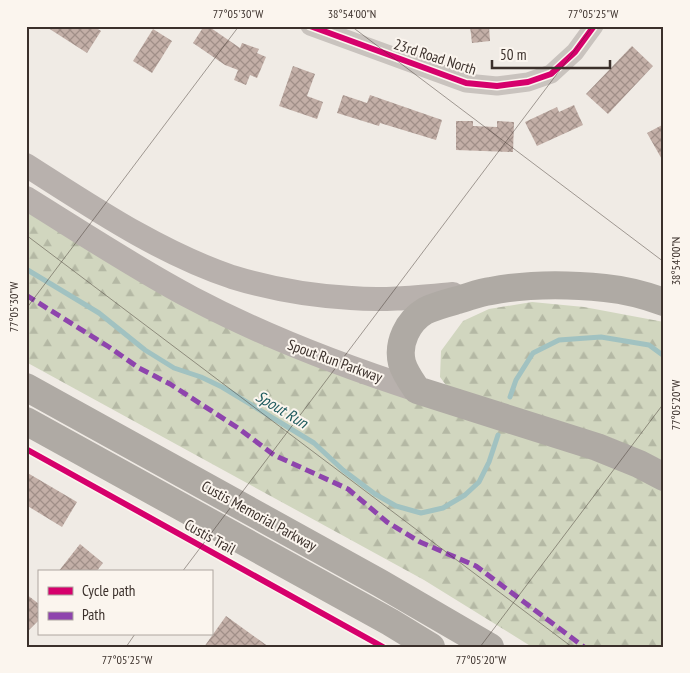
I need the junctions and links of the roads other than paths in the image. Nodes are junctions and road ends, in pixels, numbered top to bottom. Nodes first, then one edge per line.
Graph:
1 (310, 26) edge
2 (594, 26) edge
3 (26, 165) edge
4 (26, 198) edge
5 (490, 291) junction
6 (664, 302) edge
7 (26, 387) edge
8 (417, 390) junction
9 (26, 421) edge
10 (664, 477) edge
11 (431, 647) edge
12 (490, 647) edge

1 - 2 street, 23rd Road North
3 - 5 main road
4 - 8 main road, Spout Run Parkway
5 - 6 highway
5 - 8 highway
7 - 12 highway, Custis Memorial Parkway
8 - 10 highway, Spout Run Parkway
9 - 11 highway, Custis Memorial Parkway

